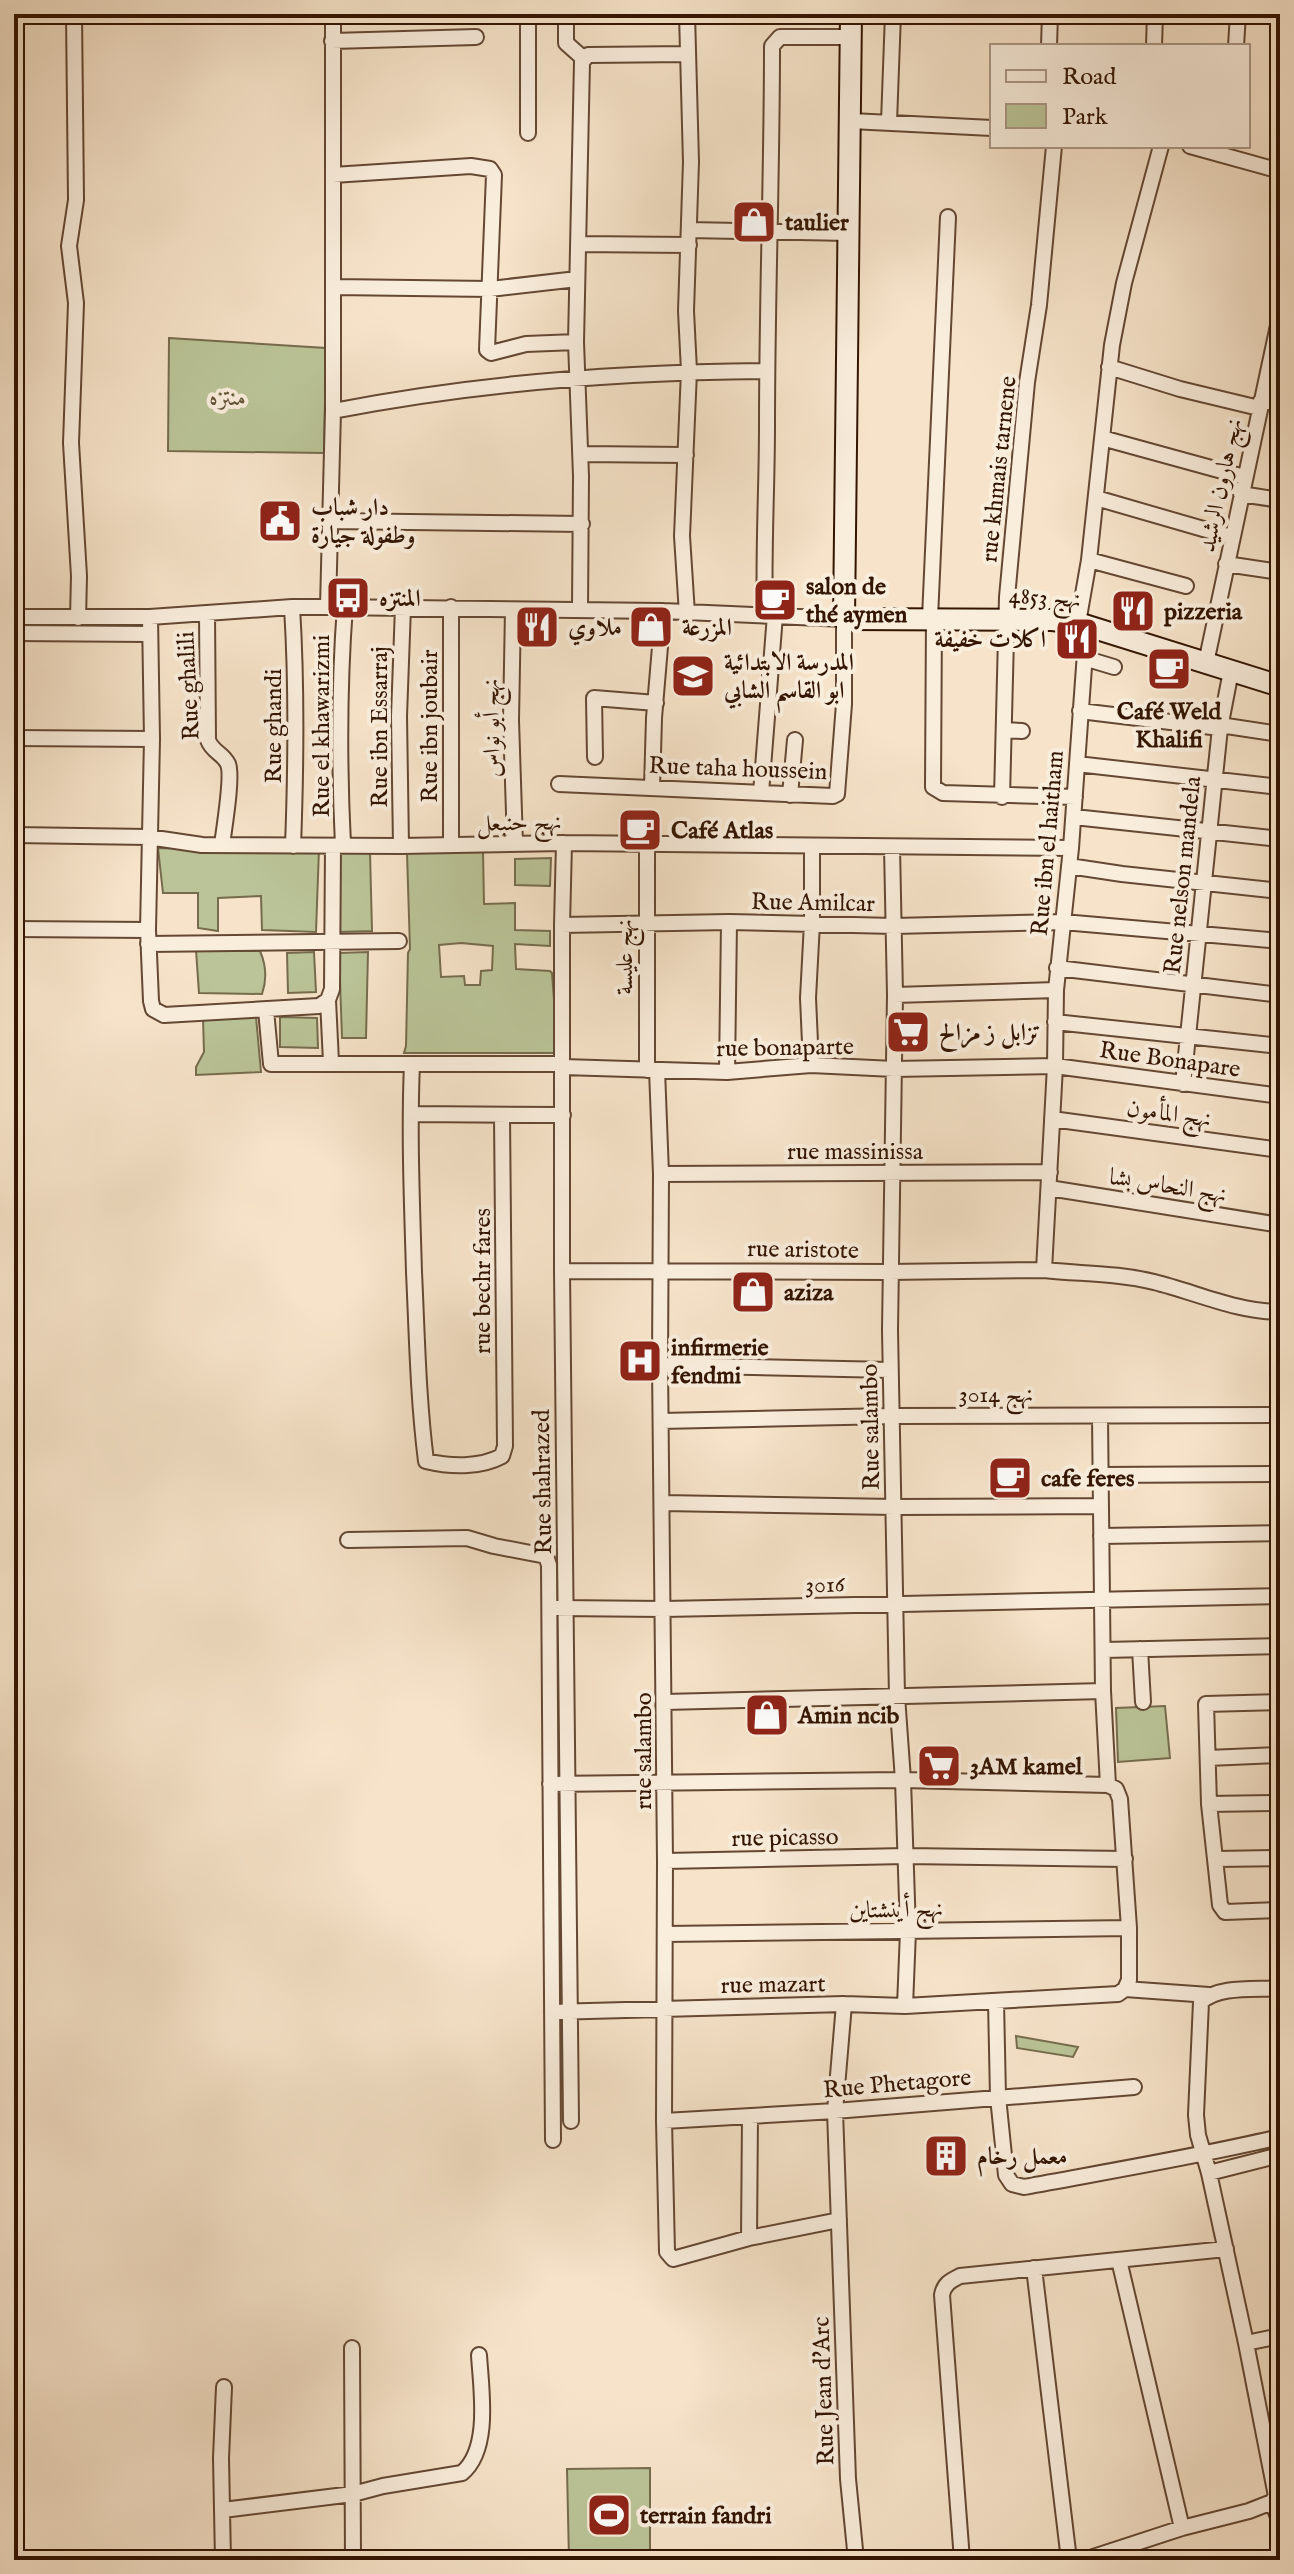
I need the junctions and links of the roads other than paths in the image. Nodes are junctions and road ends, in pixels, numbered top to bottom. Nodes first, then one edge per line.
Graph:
1 (74, 14) edge
2 (333, 14) edge
3 (528, 14) edge
4 (566, 14) edge
5 (687, 14) edge
6 (851, 14) edge
7 (893, 14) edge
8 (1050, 14) edge
9 (1155, 14) edge
10 (1238, 14) edge
11 (476, 37) dead end
12 (851, 37) junction
13 (332, 41) junction
14 (1049, 44) edge
15 (1154, 44) edge
16 (1236, 44) edge
17 (688, 54) junction
18 (584, 59) junction
19 (851, 121) junction
20 (889, 122) junction
21 (990, 128) edge
22 (528, 133) dead end
23 (1054, 148) edge
24 (1160, 148) edge
25 (1204, 148) edge
26 (1233, 152) edge
27 (1280, 171) edge
28 (333, 175) junction
29 (948, 217) dead end
30 (768, 232) junction
31 (849, 233) junction
32 (689, 237) junction
33 (578, 244) junction
34 (577, 279) junction
35 (334, 287) junction
36 (490, 289) junction
37 (1280, 316) edge
38 (1278, 336) edge
39 (576, 342) junction
40 (1109, 367) junction
41 (689, 371) junction
42 (765, 371) junction
43 (578, 377) junction
44 (1280, 403) edge
45 (1260, 404) junction
46 (333, 411) junction
47 (1102, 438) junction
48 (581, 454) junction
49 (686, 455) junction
50 (1244, 477) junction
51 (1241, 494) junction
52 (1096, 498) junction
53 (1280, 500) edge
54 (330, 521) junction
55 (582, 524) junction
56 (1231, 537) junction
57 (1089, 560) junction
58 (1226, 564) junction
59 (1280, 572) edge
60 (1186, 586) dead end
61 (345, 606) junction
62 (292, 607) junction
63 (328, 607) junction
64 (403, 607) junction
65 (451, 607) junction
66 (513, 610) junction
67 (580, 610) junction
68 (663, 611) junction
69 (207, 613) junction
70 (687, 614) junction
71 (770, 615) junction
72 (14, 617) edge
73 (150, 617) junction
74 (78, 618) junction
75 (932, 618) junction
76 (844, 619) junction
77 (1007, 619) junction
78 (1083, 624) junction
79 (14, 633) edge
80 (148, 634) junction
81 (1084, 658) junction
82 (1206, 663) junction
83 (1114, 667) dead end
84 (1231, 671) junction
85 (1280, 686) edge
86 (656, 703) junction
87 (1080, 711) junction
88 (1220, 727) junction
89 (1005, 730) junction
90 (1022, 731) dead end
91 (1280, 734) edge
92 (14, 738) edge
93 (152, 739) junction
94 (795, 740) dead end
95 (595, 757) dead end
96 (1077, 764) junction
97 (1214, 780) junction
98 (559, 784) dead end
99 (1280, 787) edge
100 (652, 788) junction
101 (761, 793) junction
102 (790, 795) junction
103 (1002, 797) junction
104 (1075, 797) junction
105 (1074, 817) junction
106 (1209, 831) junction
107 (14, 835) edge
108 (148, 837) junction
109 (1280, 839) edge
110 (564, 843) junction
111 (515, 844) junction
112 (647, 844) junction
113 (222, 845) junction
114 (451, 845) junction
115 (293, 846) junction
116 (338, 846) junction
117 (401, 846) junction
118 (812, 846) junction
119 (892, 847) junction
120 (1071, 848) junction
121 (1069, 866) junction
122 (1203, 881) junction
123 (1280, 891) edge
124 (645, 922) junction
125 (729, 922) junction
126 (1063, 922) junction
127 (812, 923) junction
128 (562, 925) junction
129 (894, 926) junction
130 (14, 929) edge
131 (1198, 933) junction
132 (148, 937) junction
133 (333, 941) junction
134 (399, 941) dead end
135 (1280, 941) edge
136 (1057, 968) junction
137 (1192, 984) junction
138 (1056, 990) junction
139 (895, 995) junction
140 (1280, 995) edge
141 (328, 1000) junction
142 (266, 1010) junction
143 (1055, 1022) junction
144 (1187, 1036) junction
145 (1280, 1046) edge
146 (331, 1062) junction
147 (412, 1064) junction
148 (563, 1065) junction
149 (811, 1065) junction
150 (1055, 1066) junction
151 (894, 1069) junction
152 (652, 1070) junction
153 (727, 1072) junction
154 (1183, 1084) junction
155 (1280, 1096) edge
156 (411, 1114) junction
157 (563, 1115) junction
158 (502, 1116) junction
159 (1052, 1119) junction
160 (1280, 1150) edge
161 (891, 1172) junction
162 (1050, 1172) junction
163 (661, 1174) junction
164 (1049, 1188) junction
165 (1280, 1225) edge
166 (662, 1270) junction
167 (1044, 1270) junction
168 (562, 1271) junction
169 (889, 1272) junction
170 (1280, 1312) edge
171 (660, 1365) junction
172 (890, 1370) junction
173 (1280, 1415) edge
174 (891, 1416) junction
175 (1100, 1417) junction
176 (661, 1421) junction
177 (1280, 1474) edge
178 (1100, 1475) junction
179 (662, 1503) junction
180 (1101, 1506) junction
181 (894, 1507) junction
182 (1280, 1533) edge
183 (1101, 1536) junction
184 (348, 1540) dead end
185 (1280, 1596) edge
186 (1102, 1599) junction
187 (897, 1604) junction
188 (549, 1608) junction
189 (566, 1608) junction
190 (664, 1609) junction
191 (1280, 1646) edge
192 (1140, 1649) junction
193 (1104, 1650) junction
194 (1103, 1691) junction
195 (897, 1696) junction
196 (665, 1702) junction
197 (1143, 1702) dead end
198 (1280, 1702) edge
199 (1280, 1755) edge
200 (1208, 1758) junction
201 (903, 1780) junction
202 (550, 1784) junction
203 (568, 1784) junction
204 (665, 1784) junction
205 (1108, 1785) junction
206 (1280, 1803) edge
207 (1209, 1804) junction
208 (905, 1856) junction
209 (1280, 1858) edge
210 (1125, 1859) junction
211 (1216, 1859) junction
212 (665, 1861) junction
213 (1280, 1910) edge
214 (1129, 1928) junction
215 (908, 1931) junction
216 (665, 1934) junction
217 (1280, 1988) edge
218 (1125, 1989) junction
219 (1209, 1995) junction
220 (996, 2001) junction
221 (844, 2004) junction
222 (905, 2006) junction
223 (665, 2008) junction
224 (571, 2011) junction
225 (552, 2012) junction
226 (1134, 2087) dead end
227 (998, 2097) junction
228 (835, 2111) junction
229 (750, 2116) junction
230 (571, 2121) dead end
231 (664, 2121) junction
232 (1280, 2137) edge
233 (553, 2140) dead end
234 (1280, 2155) edge
235 (1203, 2156) junction
236 (1209, 2173) junction
237 (839, 2220) junction
238 (749, 2238) junction
239 (1226, 2249) junction
240 (1119, 2260) junction
241 (1034, 2268) junction
242 (1280, 2336) edge
243 (1246, 2343) junction
244 (352, 2348) dead end
245 (479, 2355) dead end
246 (224, 2387) dead end
247 (353, 2494) junction
248 (1272, 2502) junction
249 (223, 2510) junction
250 (1280, 2522) edge
251 (1182, 2528) junction
252 (223, 2560) edge
253 (353, 2560) edge
254 (856, 2560) edge
255 (962, 2560) edge
256 (1069, 2560) edge
257 (1084, 2560) edge

1 - 74 street
2 - 13 street
3 - 22 street
4 - 18 street
5 - 17 street
6 - 12 street
7 - 20 street
8 - 14 street
9 - 15 street
10 - 16 street
11 - 13 street
12 - 19 street
12 - 30 street
13 - 28 street
17 - 18 street
17 - 32 street
18 - 33 street
19 - 20 street
19 - 31 street
20 - 21 street
23 - 77 street, rue khmais tarnene
24 - 40 street, Rue ibn el haitham
25 - 26 street
26 - 27 street
28 - 35 street
28 - 36 street
29 - 75 street
30 - 31 street
30 - 32 street
30 - 42 street
31 - 76 street
32 - 33 street
32 - 41 street
33 - 34 street
34 - 36 street
34 - 39 street
35 - 36 street
35 - 46 street
36 - 39 street
37 - 38 street, نهج هارون الرشيد
38 - 45 street, نهج هارون الرشيد
39 - 43 street
40 - 45 street
40 - 47 street, Rue ibn el haitham
41 - 42 street
41 - 43 street
41 - 49 street
42 - 71 street
43 - 46 street
43 - 48 street
44 - 45 street
45 - 50 street, نهج هارون الرشيد
46 - 54 street
47 - 50 street
47 - 52 street, Rue ibn el haitham
48 - 49 street
48 - 55 street
49 - 70 street
50 - 51 street, نهج هارون الرشيد
51 - 53 street
51 - 56 street, نهج هارون الرشيد
52 - 56 street
52 - 57 street, Rue ibn el haitham
54 - 55 street
54 - 63 street
55 - 67 street
56 - 58 street, نهج هارون الرشيد
57 - 60 street
57 - 78 street, Rue ibn el haitham
58 - 59 street
58 - 82 street, نهج هارون الرشيد
61 - 63 street
61 - 64 street
61 - 116 street, Rue el khawarizmi
62 - 63 street
62 - 69 street
62 - 115 street, Rue ghandi
64 - 65 street
64 - 117 street, Rue ibn Essarraj
65 - 66 street
65 - 114 street, Rue ibn joubair
66 - 67 street
66 - 111 street, نهج أبو نواس
67 - 68 street
68 - 70 street
68 - 86 street
69 - 73 street
69 - 113 street, Rue ghalili
70 - 71 street
71 - 76 street
71 - 101 street
72 - 74 street
73 - 74 street
73 - 80 street
75 - 76 street, نهج 4853
75 - 77 street, نهج 4853
75 - 103 street
76 - 102 street, Rue taha houssein
77 - 78 street, نهج 4853
77 - 89 street, rue khmais tarnene
78 - 81 street, Rue ibn el haitham
78 - 82 street, نهج 4853
79 - 80 street
80 - 93 street
81 - 83 street
81 - 87 street, Rue ibn el haitham
82 - 84 street, نهج 4853
84 - 85 street, نهج 4853
84 - 88 street, Rue nelson mandela
86 - 95 street
86 - 100 street
87 - 88 street
87 - 96 street, Rue ibn el haitham
88 - 91 street
88 - 97 street, Rue nelson mandela
89 - 90 street
89 - 103 street, rue khmais tarnene
92 - 93 street
93 - 108 street
94 - 102 street
96 - 97 street
96 - 104 street, Rue ibn el haitham
97 - 99 street
97 - 106 street, Rue nelson mandela
98 - 100 street, Rue taha houssein
100 - 101 street, Rue taha houssein
101 - 102 street, Rue taha houssein
103 - 104 street
104 - 105 street, Rue ibn el haitham
105 - 106 street
105 - 120 street, Rue ibn el haitham
106 - 109 street
106 - 122 street, Rue nelson mandela
107 - 108 street, نهج حنبعل
108 - 113 street, نهج حنبعل
108 - 132 street
110 - 111 street, نهج حنبعل
110 - 112 street, نهج حنبعل
110 - 128 street, Rue shahrazed
111 - 114 street, نهج حنبعل
112 - 118 street, نهج حنبعل
112 - 124 street, نهج عليسة
113 - 115 street, نهج حنبعل
114 - 117 street, نهج حنبعل
115 - 116 street, نهج حنبعل
116 - 117 street, نهج حنبعل
116 - 133 street, Rue el khawarizmi
118 - 119 street, نهج حنبعل
118 - 127 street
119 - 120 street, نهج حنبعل
119 - 129 street, Rue salambo
120 - 121 street, Rue ibn el haitham
121 - 122 street
121 - 126 street, Rue ibn el haitham
122 - 123 street
122 - 131 street, Rue nelson mandela
124 - 125 street, Rue Amilcar
124 - 128 street, Rue Amilcar
124 - 152 street, نهج عليسة
125 - 127 street, Rue Amilcar
125 - 153 street
126 - 129 street, Rue Amilcar
126 - 131 street, Rue Amilcar
126 - 136 street, Rue ibn el haitham
127 - 129 street, Rue Amilcar
127 - 149 street
128 - 148 street, Rue shahrazed
129 - 139 street, Rue salambo
130 - 132 street
131 - 135 street, Rue Amilcar
131 - 137 street, Rue nelson mandela
132 - 133 street
132 - 142 street
133 - 134 street
133 - 141 street, Rue el khawarizmi
136 - 137 street
136 - 138 street, Rue ibn el haitham
137 - 140 street
137 - 144 street, Rue nelson mandela
138 - 139 street
138 - 143 street, Rue ibn el haitham
139 - 151 street, Rue salambo
141 - 142 street
141 - 146 street, Rue el khawarizmi
142 - 146 street, rue bonaparte
143 - 144 street
143 - 150 street, Rue ibn el haitham
144 - 145 street
144 - 154 street, Rue nelson mandela
146 - 147 street, rue bonaparte
147 - 148 street, rue bonaparte
147 - 156 street
148 - 152 street, rue bonaparte
148 - 157 street, Rue shahrazed
149 - 151 street, rue bonaparte
149 - 153 street, rue bonaparte
150 - 151 street, rue bonaparte
150 - 154 street, Rue Bonapare
150 - 159 street, Rue ibn el haitham
151 - 161 street, Rue salambo
152 - 153 street, rue bonaparte
152 - 163 street, rue salambo
154 - 155 street, Rue Bonapare
156 - 158 street
156 - 158 street, rue bechr fares
157 - 158 street
157 - 168 street, Rue shahrazed
159 - 160 street, نهج المأمون
159 - 162 street, Rue ibn el haitham
161 - 162 street, rue massinissa
161 - 163 street, rue massinissa
161 - 169 street, Rue salambo
162 - 164 street, Rue ibn el haitham
163 - 166 street, rue salambo
164 - 165 street, نهج النحاس بشا
164 - 167 street, Rue ibn el haitham
166 - 168 street, rue aristote
166 - 169 street, rue aristote
166 - 171 street, rue salambo
167 - 169 street, rue aristote
167 - 170 street, rue aristote
168 - 189 street, Rue shahrazed
169 - 172 street, Rue salambo
171 - 172 street
171 - 176 street, rue salambo
172 - 174 street, Rue salambo
173 - 175 street, نهج 3014
174 - 175 street, نهج 3014
174 - 176 street, نهج 3014
174 - 181 street, Rue salambo
175 - 178 street
176 - 179 street, rue salambo
177 - 178 street
178 - 180 street
179 - 181 street
179 - 190 street, rue salambo
180 - 181 street
180 - 183 street
181 - 187 street, Rue salambo
182 - 183 street
183 - 186 street
184 - 188 street
185 - 186 street, 3016
186 - 187 street, 3016
186 - 193 street
187 - 190 street, 3016
187 - 195 street, Rue salambo
188 - 189 street, 3016
188 - 202 street
189 - 190 street, 3016
189 - 203 street, Rue shahrazed
190 - 196 street, rue salambo
191 - 192 street
192 - 193 street
192 - 197 street
193 - 194 street
194 - 195 street
194 - 205 street
195 - 196 street
195 - 201 street, Rue salambo
196 - 204 street, rue salambo
198 - 200 street
199 - 200 street
200 - 207 street
201 - 204 street
201 - 205 street
201 - 208 street, Rue salambo
202 - 203 street
202 - 225 street
203 - 204 street
203 - 224 street, Rue shahrazed
204 - 212 street, rue salambo
205 - 210 street
206 - 207 street
207 - 211 street
208 - 210 street, rue picasso
208 - 212 street, rue picasso
208 - 215 street, Rue salambo
209 - 211 street
210 - 214 street
211 - 213 street
212 - 216 street, rue salambo
214 - 215 street, نهج أينشتاين
214 - 218 street
215 - 216 street, نهج أينشتاين
215 - 222 street, Rue salambo
216 - 223 street, rue salambo
217 - 219 street, rue mazart
218 - 219 street, rue mazart
218 - 220 street, rue mazart
219 - 235 street
220 - 222 street, rue mazart
220 - 227 street
221 - 222 street, rue mazart
221 - 223 street, rue mazart
221 - 228 street, Rue Jean d'Arc
223 - 224 street, rue mazart
223 - 231 street, rue salambo
224 - 225 street, rue mazart
224 - 230 street, Rue shahrazed
225 - 233 street
226 - 227 street, Rue Phetagore
227 - 228 street, Rue Phetagore
227 - 235 street
228 - 229 street, Rue Phetagore
228 - 237 street, Rue Jean d'Arc
229 - 231 street, Rue Phetagore
229 - 238 street
231 - 238 street, rue salambo
232 - 235 street
234 - 236 street
235 - 236 street
236 - 239 street
237 - 238 street, rue salambo
237 - 254 street, Rue Jean d'Arc
239 - 240 street
239 - 243 street
240 - 241 street
240 - 251 street
241 - 255 street
241 - 256 street
242 - 243 street
243 - 248 street
244 - 247 street
245 - 247 street
246 - 249 street
247 - 249 street
247 - 253 street
248 - 250 street
248 - 251 street
249 - 252 street
251 - 257 street

